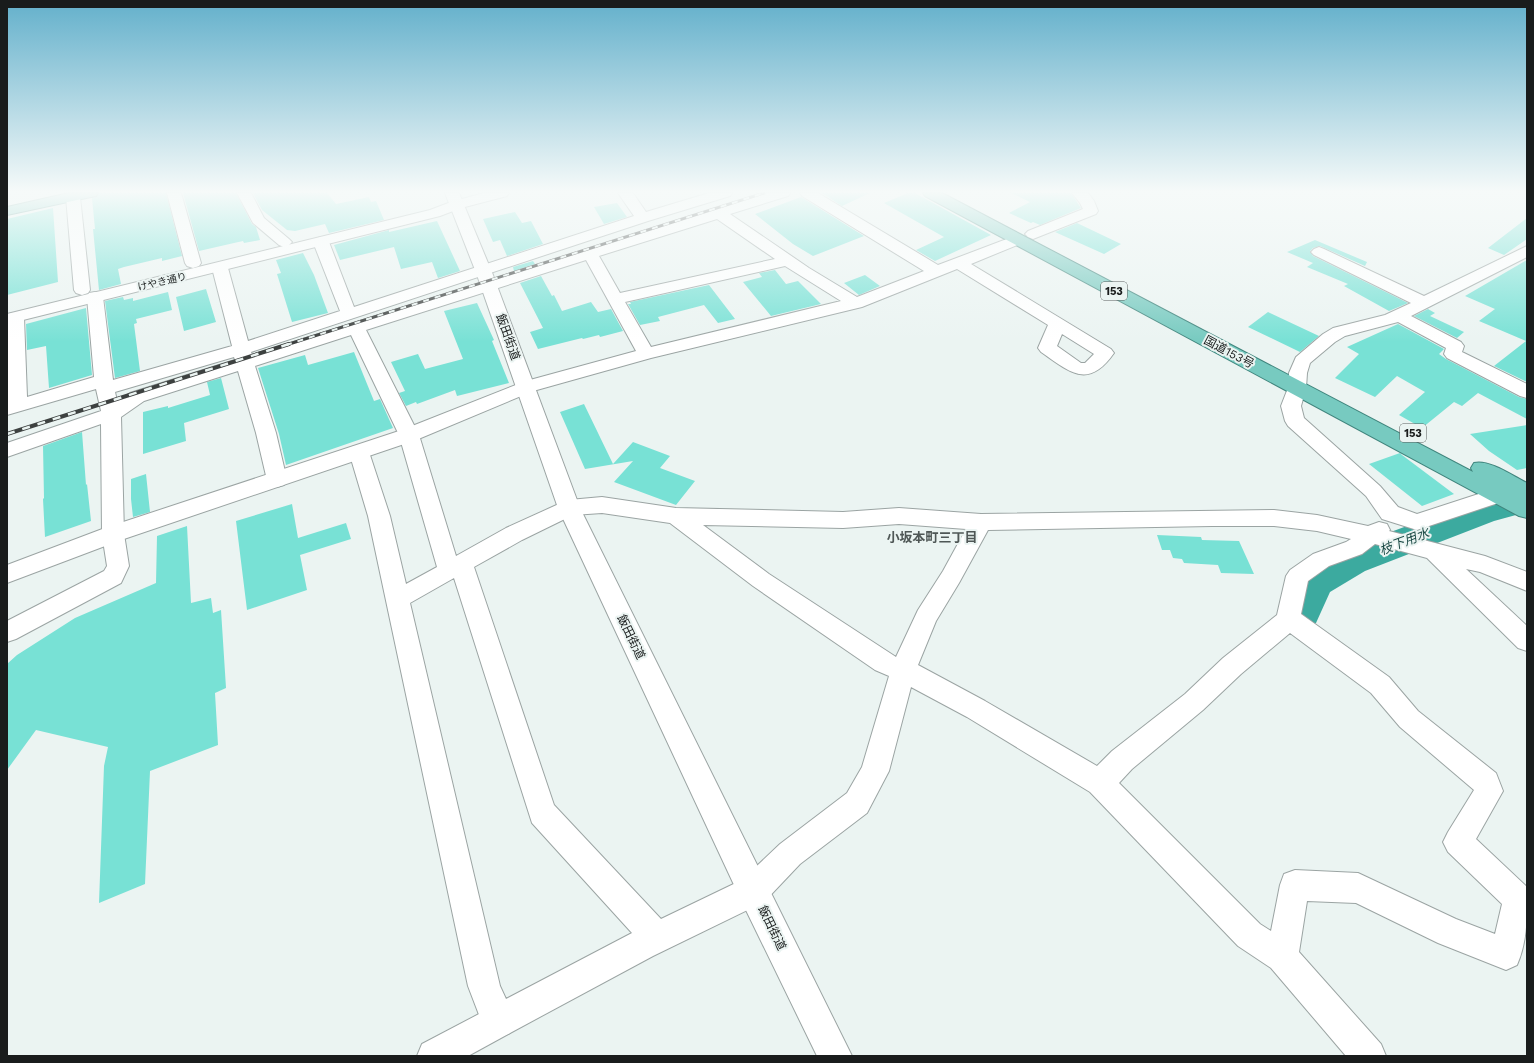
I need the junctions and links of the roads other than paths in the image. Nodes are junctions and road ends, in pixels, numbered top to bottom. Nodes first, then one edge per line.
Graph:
1 (321, 242) edge
2 (80, 243) edge
3 (187, 243) edge
4 (281, 243) edge
5 (319, 243) edge
6 (472, 243) edge
7 (567, 243) edge
8 (630, 243) edge
9 (760, 243) edge
10 (888, 243) edge
11 (1010, 243) edge
12 (1022, 243) edge
13 (1048, 243) edge
14 (1527, 251) edge
15 (1319, 252) dead end
16 (591, 255) junction
17 (786, 261) junction
18 (193, 263) junction
19 (959, 263) junction
20 (220, 268) junction
21 (483, 270) junction
22 (936, 271) junction
23 (489, 286) junction
24 (88, 294) junction
25 (615, 299) junction
26 (1423, 302) junction
27 (856, 303) junction
28 (10, 315) edge
29 (1397, 315) junction
30 (352, 321) junction
31 (1058, 323) dead end
32 (646, 354) junction
33 (243, 356) junction
34 (1298, 380) junction
35 (104, 384) junction
36 (526, 387) junction
37 (1527, 392) edge
38 (12, 407) edge
39 (111, 414) junction
40 (409, 435) junction
41 (7, 450) edge
42 (359, 452) junction
43 (277, 480) junction
44 (1518, 496) edge
45 (569, 508) junction
46 (1390, 513) junction
47 (676, 516) junction
48 (981, 522) junction
49 (113, 534) junction
50 (1371, 535) junction
51 (1425, 549) junction
52 (455, 567) junction
53 (7, 574) edge
54 (1527, 582) edge
55 (398, 599) junction
56 (1292, 621) junction
57 (7, 632) edge
58 (1527, 642) edge
59 (903, 670) junction
60 (1100, 783) junction
61 (753, 891) junction
62 (657, 938) junction
63 (1282, 957) junction
64 (498, 1021) junction
65 (434, 1056) edge
66 (835, 1056) edge
67 (1369, 1056) edge

1 - 30 street
2 - 24 street
3 - 18 street
4 - 18 street, けやき通り
5 - 20 street, けやき通り
6 - 21 street, 飯田街道
7 - 21 street
8 - 16 street
9 - 17 street
10 - 22 street
11 - 19 street
12 - 34 highway, 国道153号 / 153
13 - 34 highway, 国道153号 / 153
14 - 26 street
15 - 26 street
16 - 23 street
16 - 25 street
17 - 25 street
17 - 27 street
18 - 24 street, けやき通り
19 - 22 street
19 - 31 street
20 - 24 street, けやき通り
20 - 33 street
21 - 23 street, 飯田街道
21 - 30 street
22 - 27 street
23 - 30 street
23 - 36 street, 飯田街道
24 - 28 street, けやき通り
24 - 35 street
25 - 32 street
26 - 29 street
27 - 32 street
28 - 38 street
29 - 34 street
29 - 37 street
30 - 33 street
30 - 40 street
32 - 36 street
33 - 35 street
33 - 39 street
33 - 43 street
34 - 44 highway, 国道153号 / 153
34 - 46 street
35 - 38 street
35 - 39 street
36 - 40 street
36 - 45 street, 飯田街道
39 - 41 street
39 - 49 street
40 - 42 street
40 - 52 street
42 - 43 street
42 - 55 street
43 - 49 street
44 - 46 street
45 - 47 street
45 - 52 street
45 - 61 street, 飯田街道
46 - 50 street
47 - 48 street
47 - 59 street
48 - 50 street
48 - 59 street
49 - 53 street
49 - 57 street
50 - 51 street
50 - 56 street
51 - 54 street
51 - 58 street
52 - 55 street
52 - 62 street
55 - 64 street
56 - 60 street
56 - 63 street
59 - 60 street
59 - 61 street
60 - 63 street
61 - 62 street
61 - 66 street, 飯田街道
62 - 64 street
63 - 67 street
64 - 65 street

